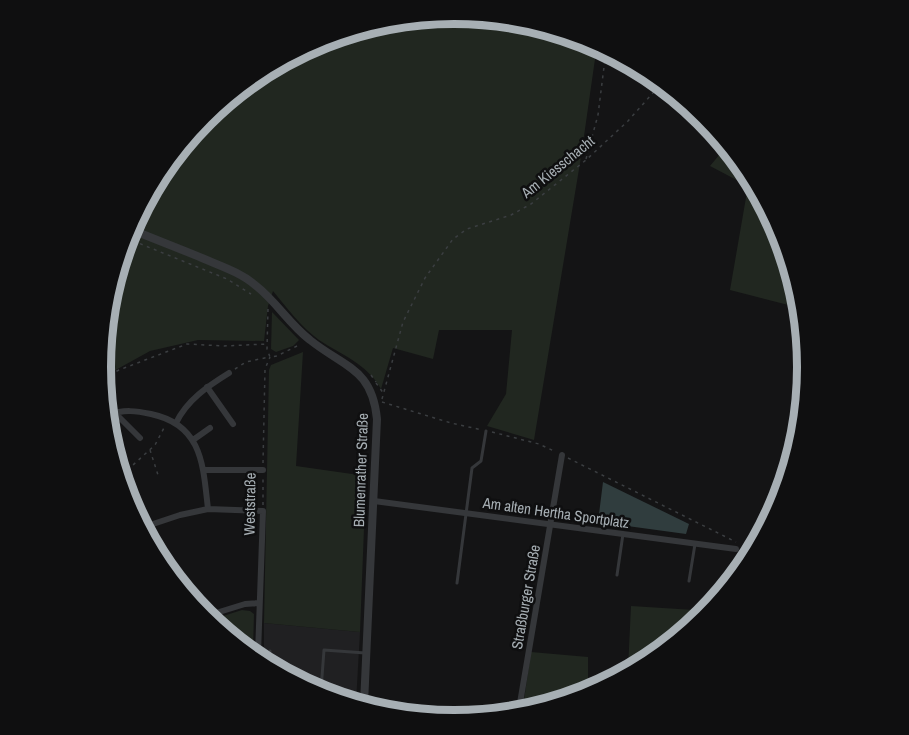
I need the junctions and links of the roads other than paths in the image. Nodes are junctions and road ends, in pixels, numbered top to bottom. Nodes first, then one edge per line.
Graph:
1 (139, 233) edge
2 (229, 373) road end
3 (207, 387) junction
4 (114, 414) edge
5 (115, 416) edge
6 (176, 423) junction
7 (233, 424) dead end
8 (210, 428) dead end
9 (486, 431) road end
10 (140, 438) dead end
11 (193, 440) junction
12 (562, 455) road end
13 (204, 470) junction
14 (263, 470) road end
15 (374, 501) junction
16 (208, 509) junction
17 (466, 513) junction
18 (149, 525) edge
19 (550, 525) junction
20 (623, 534) junction
21 (695, 544) junction
22 (736, 549) road end
23 (617, 575) dead end
24 (689, 581) dead end
25 (457, 583) dead end
26 (259, 603) junction
27 (215, 613) edge
28 (258, 649) edge
29 (270, 651) dead end
30 (366, 653) junction
31 (270, 656) edge
32 (321, 684) edge
33 (364, 699) edge
34 (520, 704) edge

1 - 15 street, Blumenrather Straße
2 - 3 street
3 - 6 street
3 - 7 street
4 - 6 street
5 - 10 street
6 - 11 street
8 - 11 street
9 - 17 lane
11 - 13 street
12 - 19 street, Straßburger Straße
13 - 14 street
13 - 16 street
15 - 17 street, Am alten Hertha Sportplatz
15 - 30 street, Blumenrather Straße
16 - 18 street
16 - 26 street, Weststraße
17 - 19 street, Am alten Hertha Sportplatz
17 - 25 lane
19 - 20 street, Am alten Hertha Sportplatz
19 - 34 street, Straßburger Straße
20 - 21 street, Am alten Hertha Sportplatz
20 - 23 lane
21 - 22 street, Am alten Hertha Sportplatz
21 - 24 lane
26 - 27 street
26 - 28 street, Weststraße
29 - 31 lane
30 - 32 lane
30 - 33 street, Blumenrather Straße

